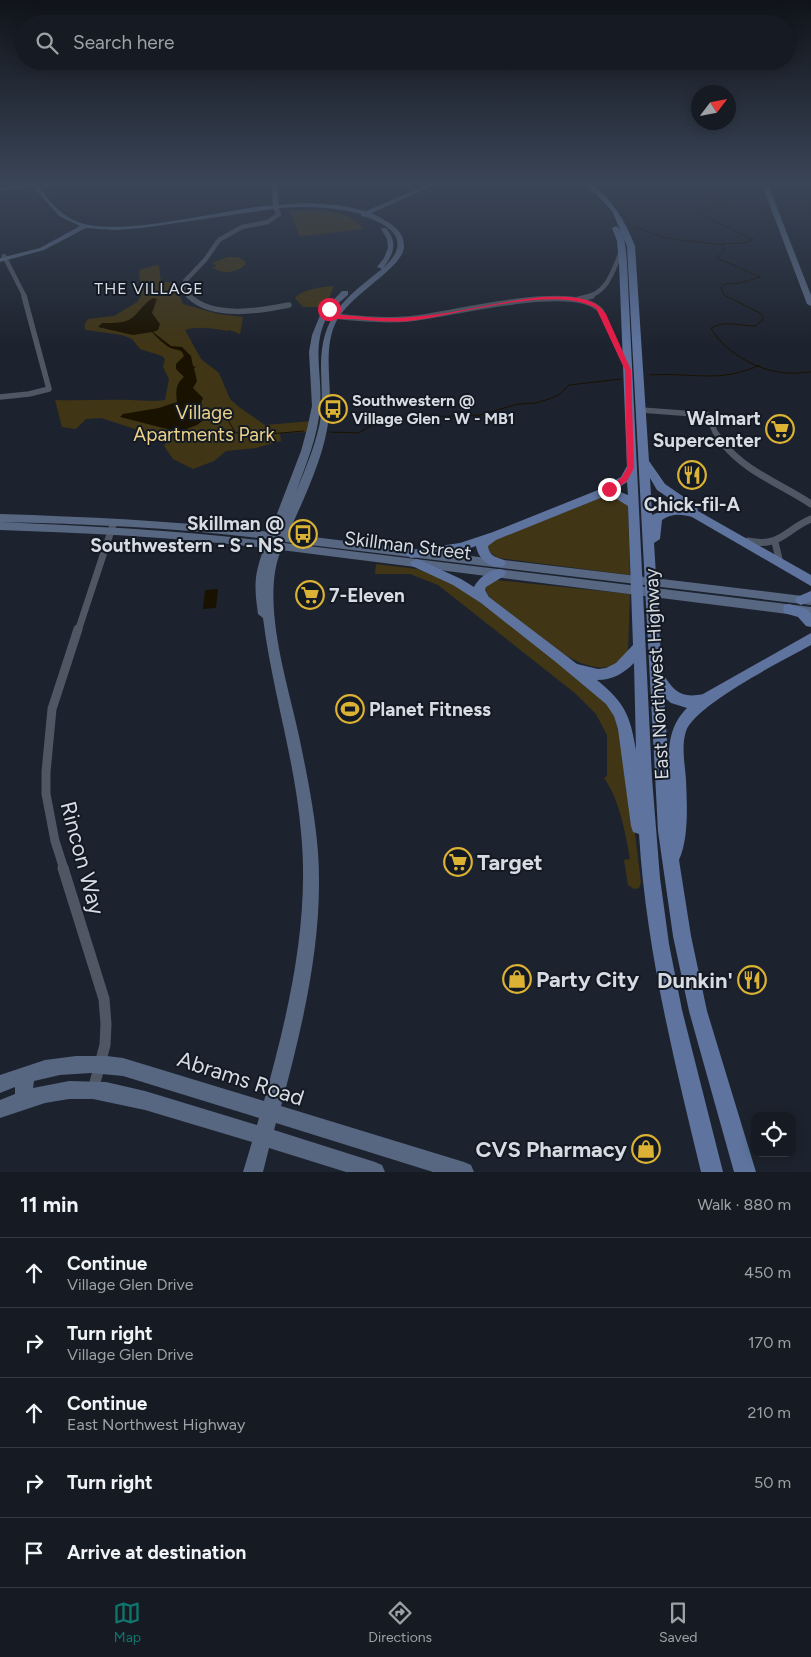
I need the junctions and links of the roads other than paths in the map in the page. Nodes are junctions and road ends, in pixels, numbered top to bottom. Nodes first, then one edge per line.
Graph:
1 (64, 237) edge
2 (226, 237) edge
3 (398, 237) edge
4 (618, 237) edge
5 (628, 237) edge
6 (785, 237) edge
7 (622, 252) junction
8 (2, 258) edge
9 (632, 271) junction
10 (576, 300) junction
11 (811, 304) edge
12 (289, 305) dead end
13 (329, 316) junction
14 (628, 370) junction
15 (628, 390) junction
16 (0, 397) edge
17 (641, 410) junction
18 (315, 416) junction
19 (326, 416) junction
20 (644, 461) junction
21 (306, 464) junction
22 (631, 468) junction
23 (602, 493) junction
24 (811, 504) edge
25 (634, 505) junction
26 (0, 518) edge
27 (811, 519) edge
28 (113, 525) junction
29 (0, 526) edge
30 (497, 535) junction
31 (748, 540) junction
32 (275, 541) junction
33 (776, 542) junction
34 (649, 554) junction
35 (414, 559) junction
36 (779, 559) junction
37 (500, 568) junction
38 (811, 576) edge
39 (811, 581) edge
40 (676, 590) junction
41 (808, 599) edge
42 (485, 600) junction
43 (789, 609) junction
44 (811, 612) edge
45 (811, 622) edge
46 (810, 637) edge
47 (640, 646) junction
48 (562, 659) junction
49 (655, 675) junction
50 (706, 700) junction
51 (649, 854) junction
52 (671, 869) junction
53 (654, 902) junction
54 (677, 903) junction
55 (102, 1064) junction
56 (26, 1074) junction
57 (0, 1084) edge
58 (93, 1090) junction
59 (23, 1100) junction
60 (0, 1109) edge
61 (270, 1112) junction
62 (263, 1136) junction
63 (442, 1169) edge
64 (253, 1172) edge
65 (375, 1172) edge
66 (464, 1172) edge
67 (712, 1172) edge
68 (745, 1172) edge

1 - 8 street
2 - 12 street
3 - 13 street
4 - 7 main road, East Northwest Highway
5 - 9 main road, East Northwest Highway
6 - 11 street
7 - 9 main road
7 - 10 street
7 - 14 main road, East Northwest Highway
8 - 16 street
9 - 17 main road, East Northwest Highway
10 - 13 street
10 - 14 street
13 - 18 street
13 - 19 street
14 - 15 main road, East Northwest Highway
15 - 17 main road
15 - 22 main road, East Northwest Highway
17 - 20 main road, East Northwest Highway
17 - 24 street
18 - 19 street
18 - 21 street
19 - 21 street
20 - 31 main road
20 - 34 main road, East Northwest Highway
21 - 32 street
22 - 23 main road
22 - 25 main road, East Northwest Highway
23 - 25 main road
23 - 30 main road
25 - 47 main road, East Northwest Highway
26 - 28 street, Skillman Street
27 - 33 street
28 - 29 street, Skillman Street
28 - 32 street, Skillman Street
28 - 55 street, Rincon Way
30 - 35 main road
30 - 37 main road
31 - 33 street
31 - 36 main road
32 - 35 street, Skillman Street
32 - 61 street
33 - 36 street
34 - 39 main road
34 - 49 main road, East Northwest Highway
35 - 37 street, Skillman Street
35 - 42 main road
36 - 38 main road
37 - 40 street, Skillman Street
37 - 42 main road
40 - 41 street, Skillman Street
40 - 43 street, Skillman Street
42 - 48 main road
43 - 44 street, Skillman Street
43 - 45 main road
46 - 50 main road
47 - 48 main road
47 - 51 main road, East Northwest Highway
48 - 51 main road
49 - 50 main road
49 - 52 main road, East Northwest Highway
50 - 52 main road
51 - 53 main road, East Northwest Highway
52 - 54 main road, East Northwest Highway
53 - 54 main road
53 - 67 main road, East Northwest Highway
54 - 68 main road, East Northwest Highway
55 - 56 street, Abrams Road
55 - 58 street, Rincon Way
55 - 61 street, Abrams Road
56 - 57 street, Abrams Road
56 - 59 street
58 - 59 street
58 - 62 street
59 - 60 street
61 - 62 street
61 - 63 street, Abrams Road
62 - 64 street
62 - 65 street
63 - 66 street, Abrams Road

